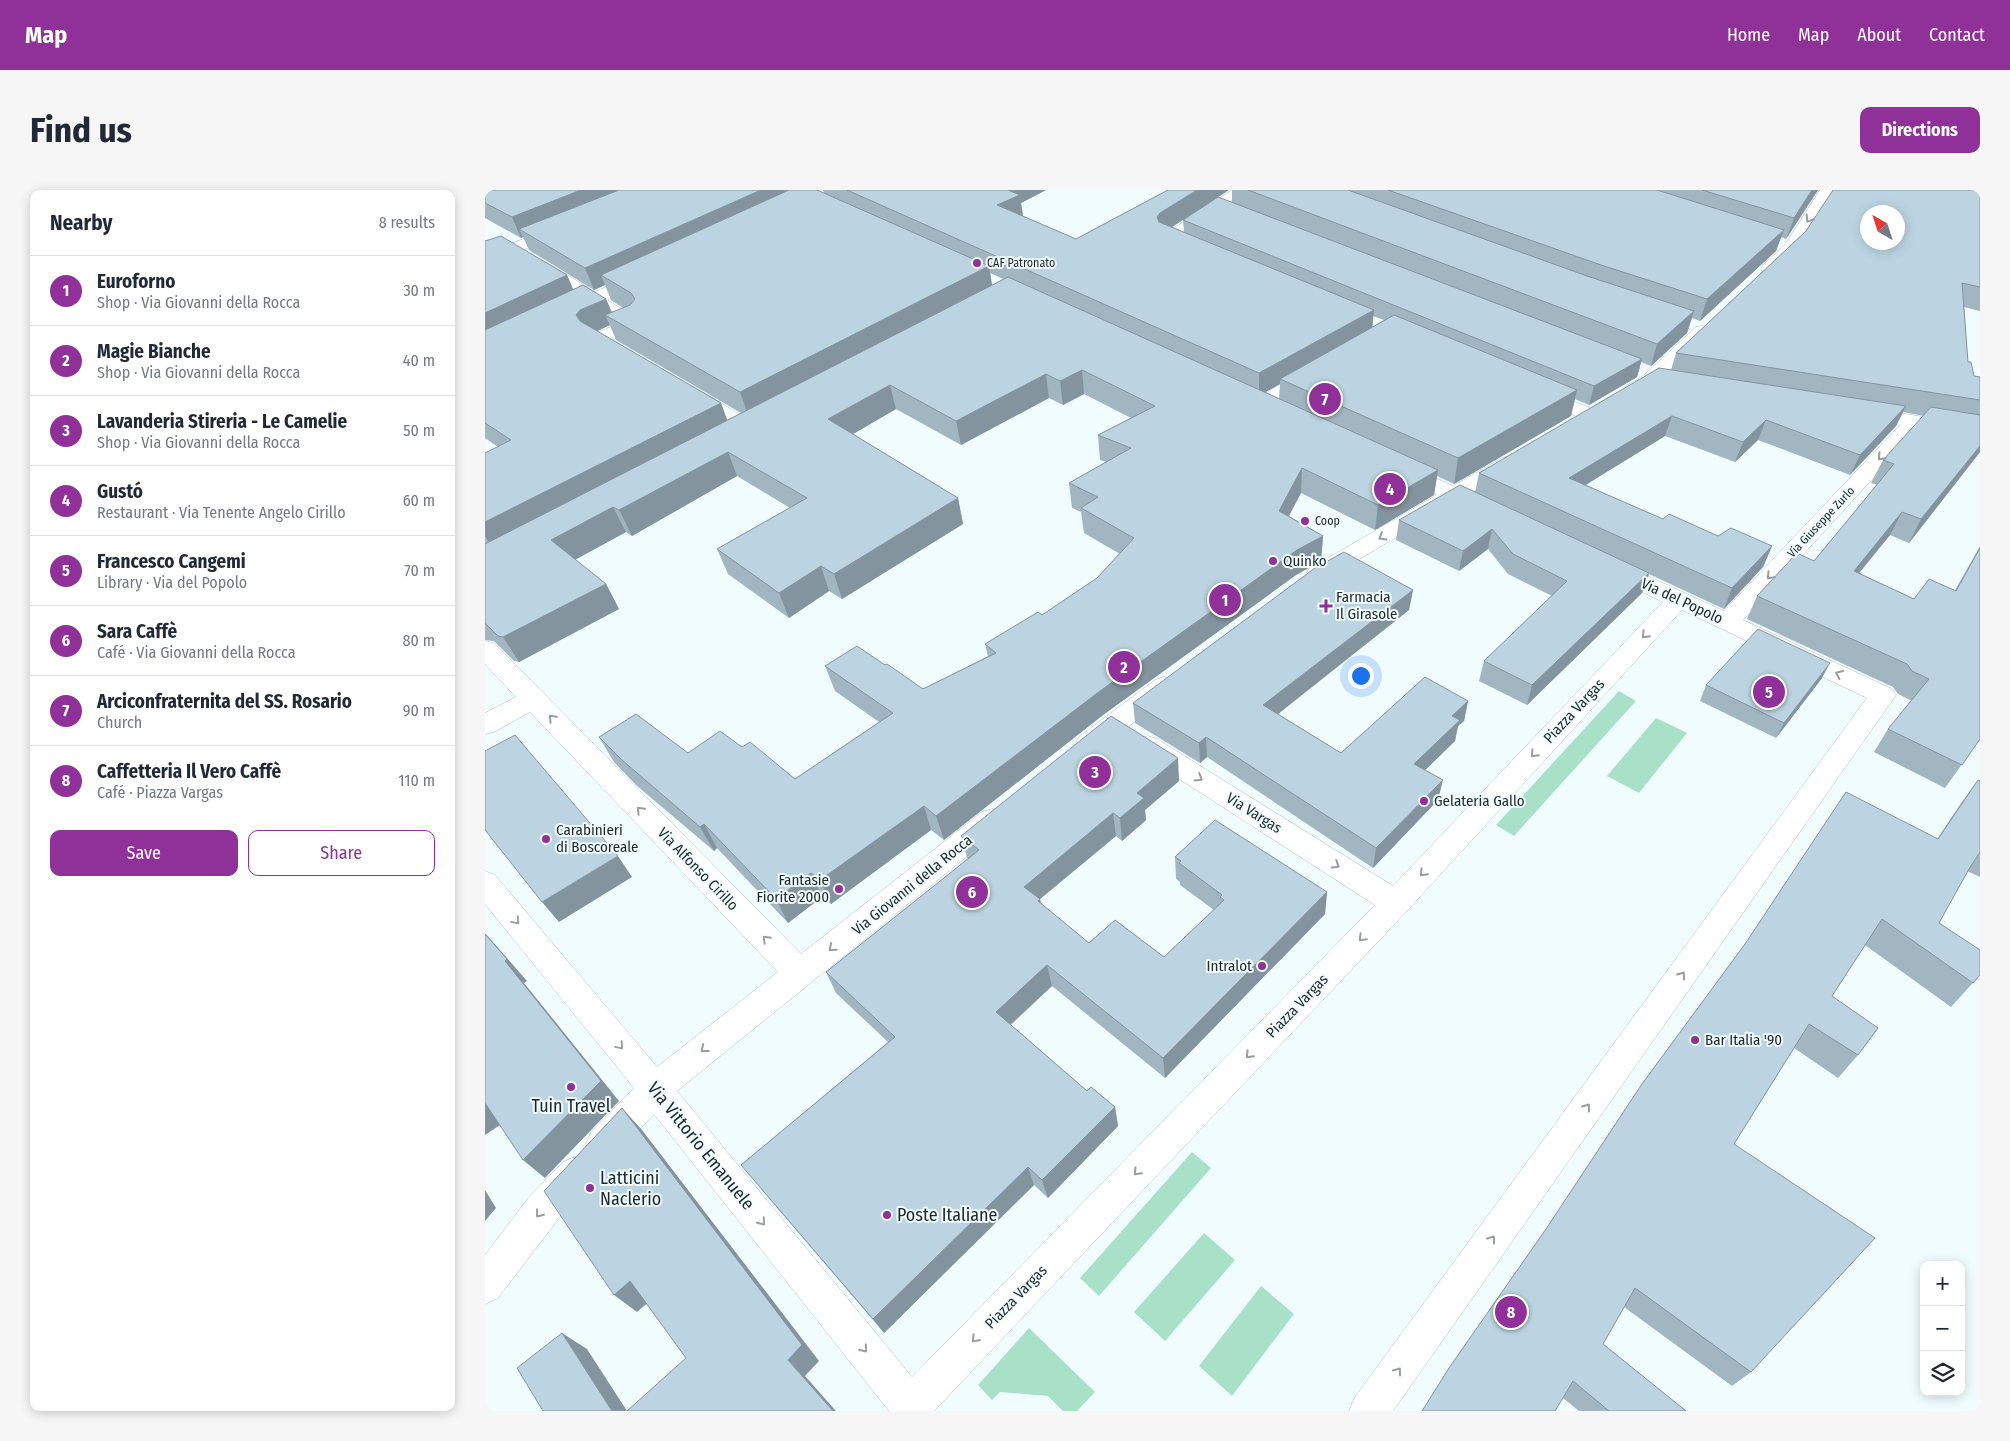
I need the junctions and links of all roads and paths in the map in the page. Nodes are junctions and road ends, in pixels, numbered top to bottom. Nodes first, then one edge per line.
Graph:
1 (1243, 190) edge
2 (1828, 190) edge
3 (1216, 206) junction
4 (1233, 213) edge
5 (573, 224) edge
6 (512, 249) junction
7 (1203, 253) edge
8 (485, 260) edge
9 (657, 270) edge
10 (1750, 286) edge
11 (593, 299) junction
12 (552, 320) edge
13 (1702, 324) edge
14 (1331, 363) edge
15 (640, 364) edge
16 (673, 384) edge
17 (1520, 385) edge
18 (1242, 397) edge
19 (1260, 405) junction
20 (1605, 406) junction
21 (1846, 411) edge
22 (1277, 413) edge
23 (1914, 422) junction
24 (749, 428) edge
25 (1565, 430) edge
26 (1980, 432) edge
27 (1531, 450) edge
28 (1383, 462) edge
29 (1454, 494) junction
30 (1499, 516) edge
31 (1597, 562) edge
32 (1297, 588) edge
33 (1678, 600) junction
34 (1728, 622) junction
35 (485, 650) edge
36 (1185, 671) edge
37 (533, 699) junction
38 (1113, 724) junction
39 (485, 725) edge
40 (1067, 760) edge
41 (1014, 803) edge
42 (485, 883) edge
43 (1396, 903) junction
44 (800, 974) junction
45 (655, 1089) junction
46 (485, 1285) edge
47 (912, 1409) edge
48 (1369, 1411) edge

1 - 3 street
2 -> 10 street
3 - 4 street
3 - 7 street
5 - 6 street
6 - 8 street
6 - 11 street
9 - 11 street
11 - 12 street
11 - 15 street
13 - 20 street
14 - 19 street
16 - 24 street
17 - 20 street
18 - 19 street
19 - 22 street
20 - 25 street
21 - 23 street
23 - 26 street
23 -> 34 street, Via Giuseppe Zurlo
27 - 29 street
28 - 29 street
29 - 30 street
29 -> 32 street
31 - 33 street, Via del Popolo
33 - 34 street, Via del Popolo
33 -> 43 street, Piazza Vargas
48 -> 34 street, Via del Popolo
35 - 37 street, Via Alfonso Cirillo
36 - 38 street
37 - 39 street
44 -> 37 street, Via Alfonso Cirillo
38 - 40 street
38 -> 43 street, Via Vargas
41 -> 44 street, Via Giovanni della Rocca
42 -> 45 street, Via Vittorio Emanuele
43 -> 47 street, Piazza Vargas
44 -> 45 street, Via Giovanni della Rocca
45 -> 46 street, Via Giovanni della Rocca
45 -> 47 street, Via Vittorio Emanuele

